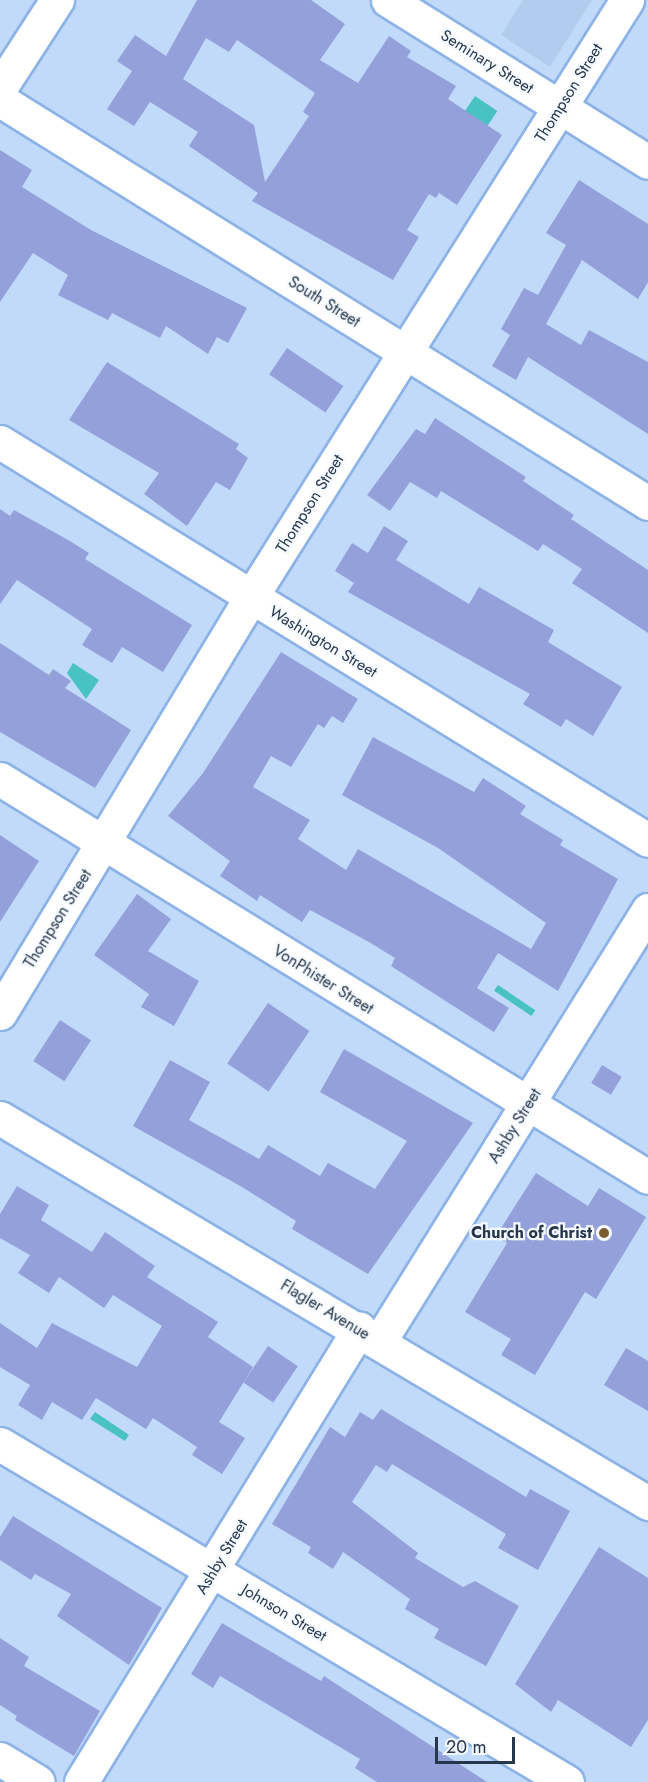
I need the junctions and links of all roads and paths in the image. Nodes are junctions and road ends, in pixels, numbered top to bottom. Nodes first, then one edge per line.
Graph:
1 (57, 0) edge
2 (388, 0) edge
3 (627, 0) edge
4 (0, 88) edge
5 (0, 100) edge
6 (560, 108) junction
7 (648, 162) edge
8 (406, 353) junction
9 (0, 442) edge
10 (648, 503) edge
11 (251, 597) junction
12 (0, 779) edge
13 (648, 840) edge
14 (104, 844) junction
15 (648, 910) edge
16 (0, 1013) edge
17 (528, 1106) junction
18 (0, 1118) edge
19 (648, 1177) edge
20 (369, 1336) junction
21 (0, 1444) edge
22 (648, 1503) edge
23 (213, 1571) junction
24 (0, 1759) edge
25 (38, 1782) edge
26 (81, 1782) edge
27 (567, 1782) edge

1 - 4 street
2 - 6 street, Seminary Street
3 - 6 street, Thompson Street
5 - 8 street, South Street
6 - 7 street, Seminary Street
6 - 8 street, Thompson Street
8 - 10 street, South Street
8 - 11 street, Thompson Street
9 - 11 street, Washington Street
11 - 13 street, Washington Street
11 - 14 street, Thompson Street
12 - 14 street, VonPhister Street
14 - 16 street, Thompson Street
14 - 17 street, VonPhister Street
15 - 17 street, Ashby Street
17 - 19 street, VonPhister Street
17 - 20 street, Ashby Street
18 - 20 street, Flagler Avenue
20 - 22 street, Flagler Avenue
20 - 23 street, Ashby Street
21 - 23 street, Johnson Street
23 - 26 street, Ashby Street
23 - 27 street, Johnson Street
24 - 25 street

